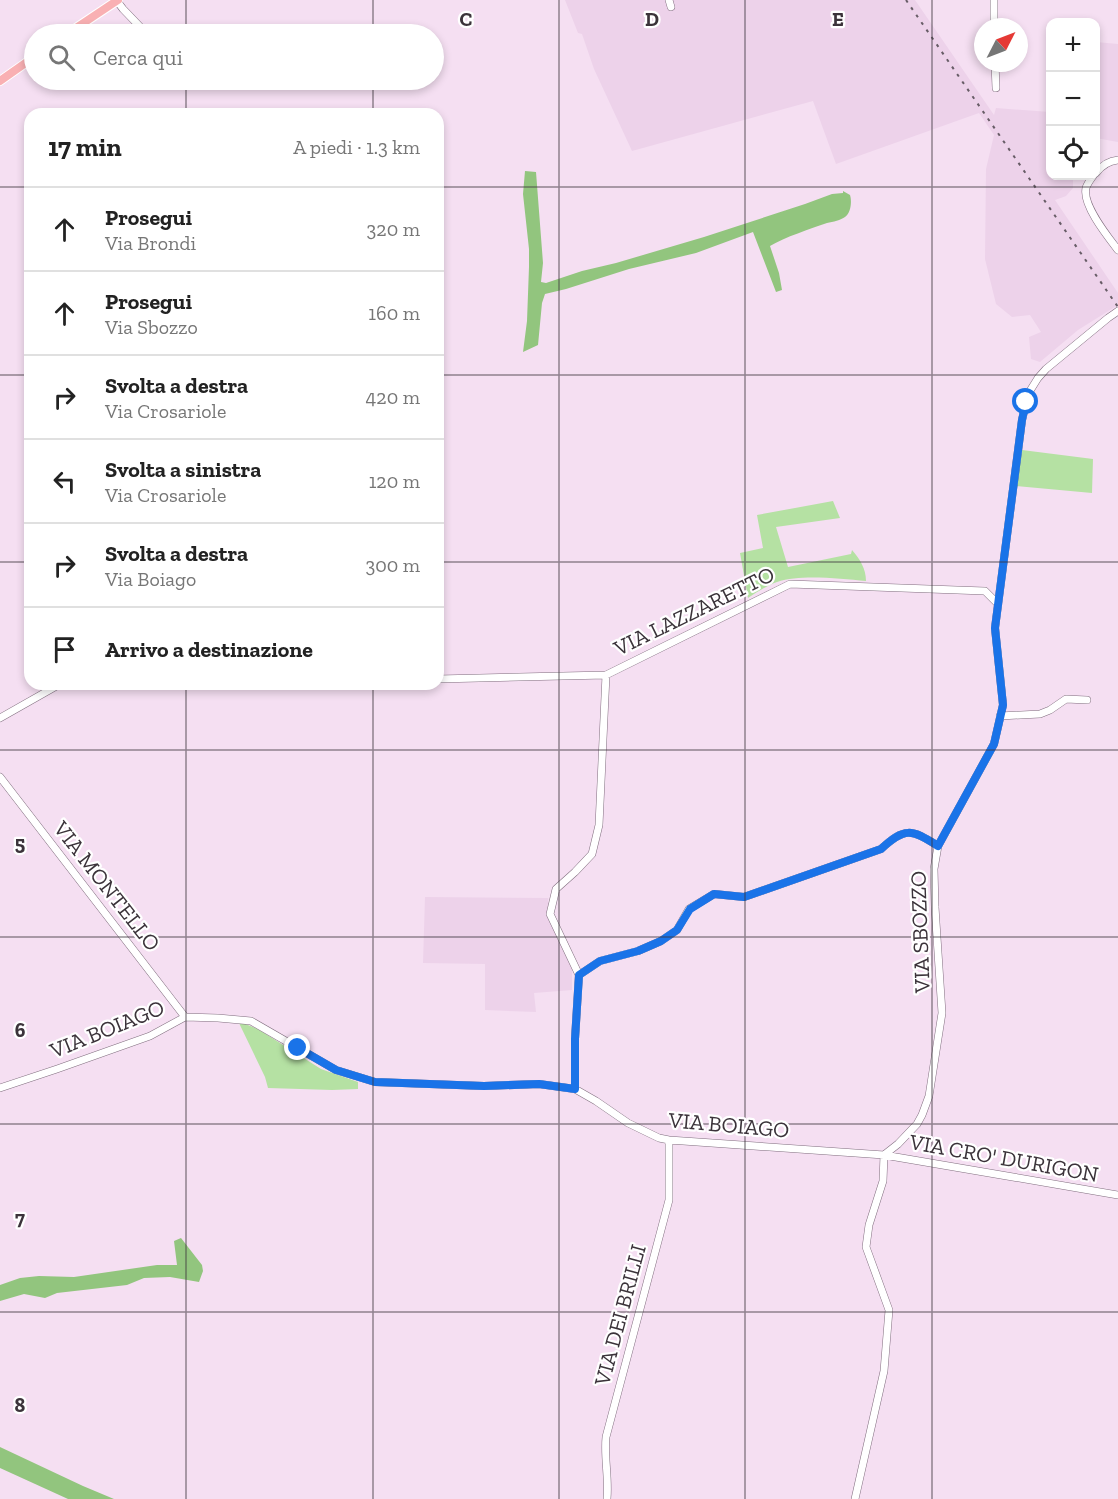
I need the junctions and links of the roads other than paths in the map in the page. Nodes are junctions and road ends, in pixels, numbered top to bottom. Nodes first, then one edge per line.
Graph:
1 (117, 0) edge
2 (994, 0) edge
3 (994, 18) edge
4 (82, 24) edge
5 (137, 24) edge
6 (24, 64) edge
7 (995, 72) edge
8 (0, 81) edge
9 (996, 88) dead end
10 (1118, 160) edge
11 (1100, 167) edge
12 (1091, 180) edge
13 (1118, 250) edge
14 (1118, 311) edge
15 (998, 604) junction
16 (606, 675) junction
17 (444, 679) edge
18 (49, 690) edge
19 (1087, 700) dead end
20 (1000, 717) junction
21 (0, 718) edge
22 (0, 777) edge
23 (938, 846) junction
24 (579, 975) junction
25 (185, 1017) junction
26 (0, 1088) edge
27 (575, 1089) junction
28 (669, 1140) junction
29 (884, 1155) junction
30 (1118, 1195) edge
31 (607, 1499) edge
32 (855, 1499) edge

1 - 4 main road
1 - 5 street
2 - 3 street
6 - 8 main road
7 - 9 street
10 - 11 street
12 - 13 street
14 - 15 street, VIA SBOZZO
15 - 16 street, VIA LAZZARETTO
15 - 20 street, VIA SBOZZO
16 - 17 street, VIA LAZZARETTO
16 - 24 street
18 - 21 street
19 - 20 street
20 - 23 street, VIA SBOZZO
22 - 25 street, VIA MONTELLO
23 - 24 street
23 - 29 street, VIA SBOZZO
24 - 27 street
25 - 26 street, VIA BOIAGO
25 - 27 street, VIA BOIAGO
27 - 28 street, VIA BOIAGO
28 - 29 street, VIA BOIAGO
28 - 31 street, VIA DEI BRILLI
29 - 30 street, VIA CRO' DURIGON
29 - 32 street

